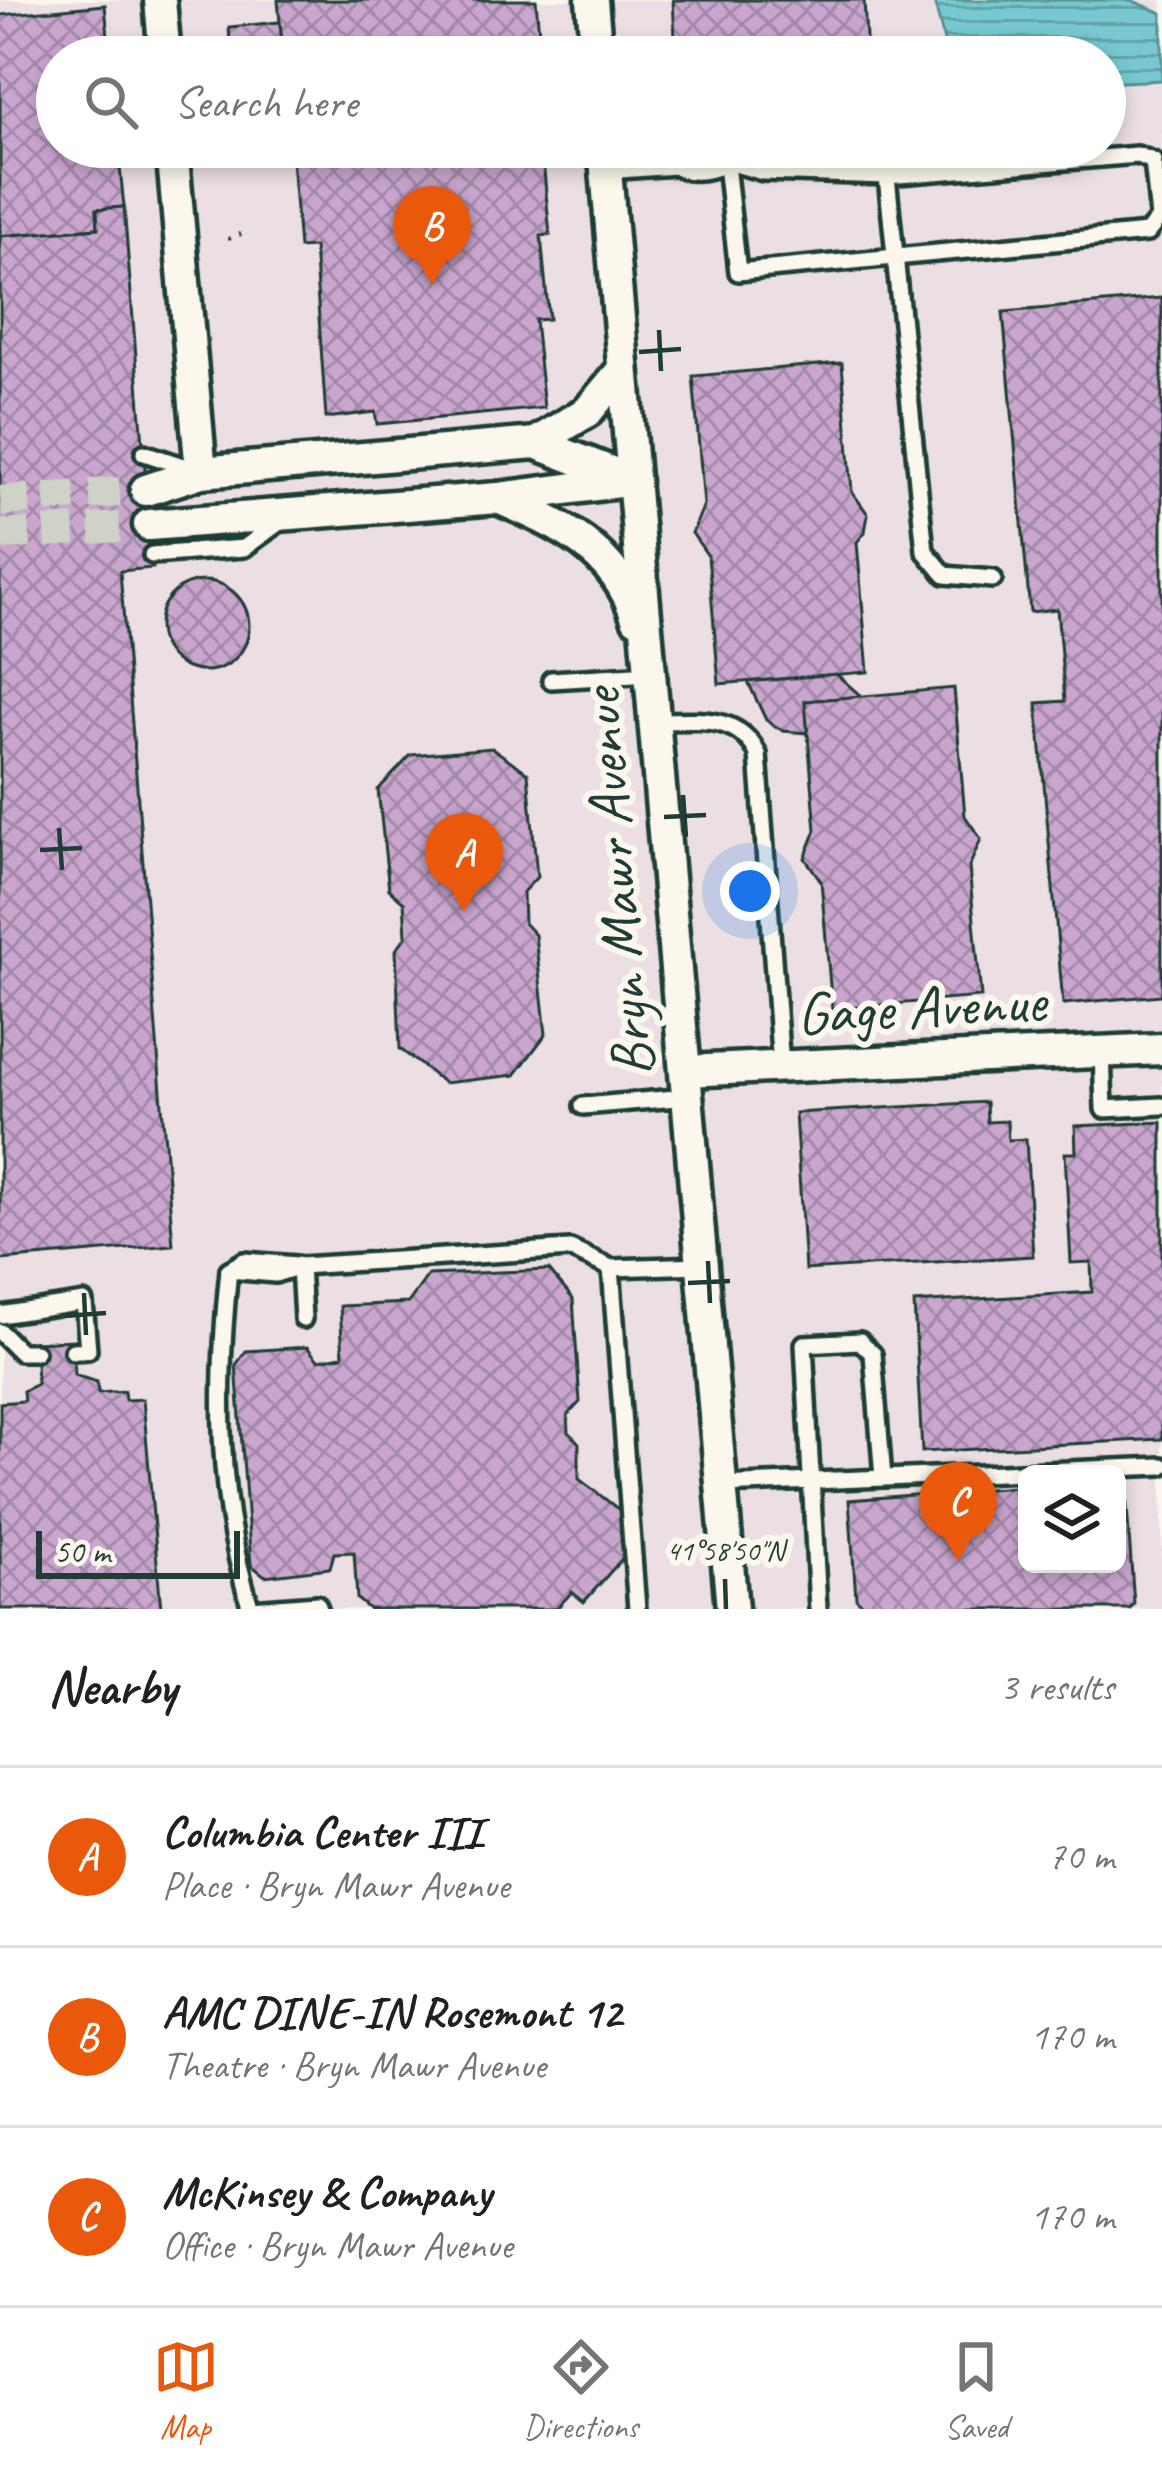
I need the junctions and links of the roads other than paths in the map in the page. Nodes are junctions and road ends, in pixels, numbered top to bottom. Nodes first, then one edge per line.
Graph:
1 (592, 0) edge
2 (156, 5) edge
3 (161, 36) edge
4 (595, 36) edge
5 (1126, 156) edge
6 (174, 168) edge
7 (606, 168) edge
8 (726, 168) edge
9 (744, 168) edge
10 (886, 168) edge
11 (982, 168) edge
12 (887, 176) junction
13 (896, 258) junction
14 (623, 369) junction
15 (536, 443) junction
16 (144, 453) dead end
17 (201, 472) junction
18 (634, 481) junction
19 (146, 490) tunnel mouth
20 (498, 498) junction
21 (287, 517) junction
22 (150, 540) tunnel mouth
23 (993, 579) dead end
24 (650, 663) junction
25 (550, 680) dead end
26 (655, 721) junction
27 (1162, 1049) edge
28 (1102, 1052) junction
29 (781, 1067) junction
30 (687, 1084) junction
31 (583, 1106) dead end
32 (1162, 1106) edge
33 (702, 1264) junction
34 (300, 1266) junction
35 (611, 1268) junction
36 (0, 1316) edge
37 (303, 1319) dead end
38 (0, 1332) edge
39 (73, 1351) dead end
40 (35, 1352) dead end
41 (1162, 1466) edge
42 (883, 1478) junction
43 (812, 1481) junction
44 (722, 1485) junction
45 (250, 1609) edge
46 (319, 1609) edge
47 (637, 1609) edge
48 (732, 1609) edge
49 (818, 1609) edge

1 - 4 street
2 - 3 street
5 - 13 lane
6 - 17 street
7 - 14 street, Bryn Mawr Avenue
8 - 13 lane
9 - 12 lane
10 - 12 lane
11 - 12 lane
12 - 13 lane
13 - 23 lane
14 - 15 street
14 - 18 street, Bryn Mawr Avenue
15 - 17 street
15 - 18 street
16 - 17 lane
17 - 19 street
17 - 21 street
18 - 20 street
18 - 24 street, Bryn Mawr Avenue
20 - 21 street
20 - 24 street
21 - 22 street
24 - 25 lane
24 - 26 street, Bryn Mawr Avenue
26 - 29 lane
26 - 30 street, Bryn Mawr Avenue
27 - 28 street, Gage Avenue
28 - 29 street, Gage Avenue
28 - 32 lane
29 - 30 street, Gage Avenue
30 - 31 lane
30 - 33 street, Bryn Mawr Avenue
33 - 35 lane
33 - 44 street, Bryn Mawr Avenue
34 - 35 lane
34 - 37 lane
34 - 45 lane
35 - 47 lane
36 - 39 lane
38 - 40 lane
41 - 42 lane
42 - 43 lane
42 - 43 lane
43 - 44 lane
43 - 49 lane
44 - 48 street, Bryn Mawr Avenue
45 - 46 lane

